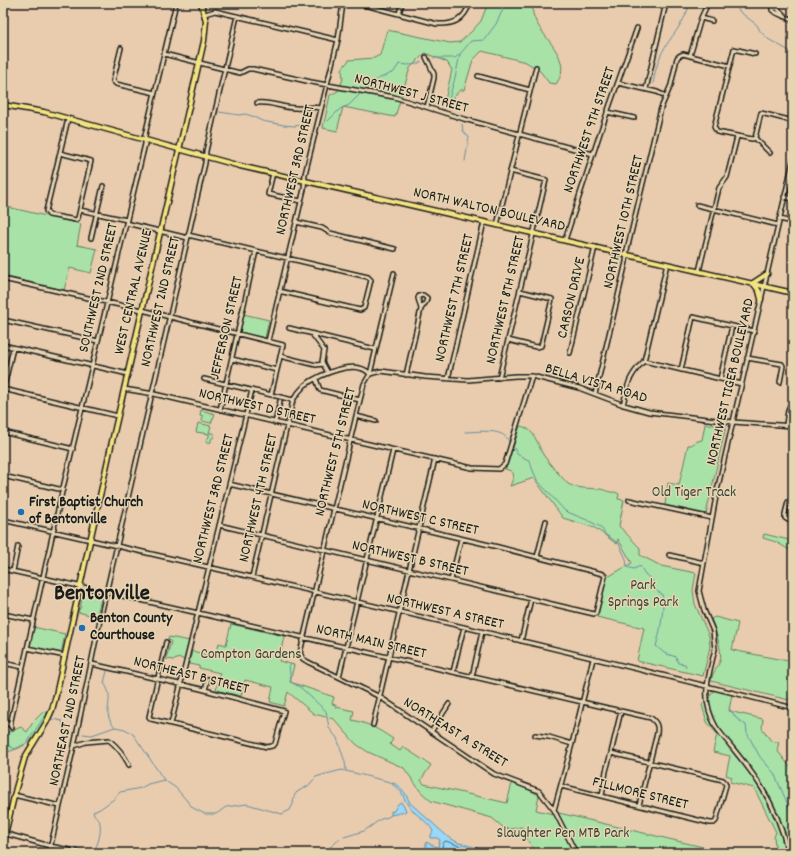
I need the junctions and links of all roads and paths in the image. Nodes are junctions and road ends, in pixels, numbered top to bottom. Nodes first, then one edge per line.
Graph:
1 (176, 3) edge
2 (201, 3) edge
3 (344, 3) edge
4 (357, 3) edge
5 (402, 3) edge
6 (470, 3) edge
7 (666, 3) edge
8 (708, 3) edge
9 (365, 4) edge
10 (205, 14) junction
11 (399, 14) junction
12 (784, 15) dead end
13 (237, 16) junction
14 (701, 18) junction
15 (793, 20) edge
16 (712, 21) dead end
17 (637, 28) dead end
18 (338, 40) junction
19 (121, 48) dead end
20 (164, 54) junction
21 (755, 54) dead end
22 (690, 56) junction
23 (426, 57) dead end
24 (199, 62) junction
25 (730, 66) junction
26 (536, 67) dead end
27 (225, 69) junction
28 (478, 76) dead end
29 (618, 83) junction
30 (327, 84) junction
31 (646, 89) junction
32 (530, 90) junction
33 (155, 93) junction
34 (666, 96) junction
35 (257, 102) dead end
36 (3, 105) edge
37 (427, 107) junction
38 (321, 108) junction
39 (607, 112) junction
40 (634, 118) dead end
41 (68, 119) junction
42 (793, 121) edge
43 (520, 134) junction
44 (737, 137) junction
45 (755, 138) junction
46 (145, 140) junction
47 (179, 150) junction
48 (60, 153) junction
49 (770, 153) dead end
50 (594, 154) junction
51 (206, 157) junction
52 (793, 161) edge
53 (510, 171) junction
54 (273, 173) junction
55 (305, 181) junction
56 (103, 186) dead end
57 (784, 197) junction
58 (792, 198) edge
59 (301, 201) junction
60 (697, 205) dead end
61 (713, 209) junction
62 (80, 210) junction
63 (97, 214) junction
64 (779, 219) junction
65 (126, 222) junction
66 (296, 222) junction
67 (484, 222) junction
68 (793, 222) edge
69 (497, 225) junction
70 (778, 225) junction
71 (160, 231) junction
72 (533, 233) junction
73 (188, 236) junction
74 (91, 238) dead end
75 (565, 240) junction
76 (595, 247) junction
77 (394, 249) dead end
78 (256, 251) junction
79 (627, 255) junction
80 (287, 258) junction
81 (667, 264) junction
82 (699, 271) junction
83 (394, 273) dead end
84 (767, 274) junction
85 (3, 279) edge
86 (753, 283) junction
87 (764, 286) junction
88 (280, 291) junction
89 (520, 291) junction
90 (793, 293) edge
91 (761, 299) junction
92 (107, 302) junction
93 (421, 309) dead end
94 (142, 310) junction
95 (169, 317) junction
96 (3, 320) edge
97 (732, 326) junction
98 (289, 328) dead end
99 (754, 331) junction
100 (238, 334) junction
101 (312, 334) junction
102 (508, 340) junction
103 (98, 341) junction
104 (268, 341) junction
105 (3, 345) edge
106 (13, 348) junction
107 (375, 349) junction
108 (570, 354) dead end
109 (280, 356) junction
110 (747, 358) junction
111 (232, 359) junction
112 (644, 362) junction
113 (323, 364) junction
114 (92, 366) junction
115 (277, 370) junction
116 (681, 370) junction
117 (328, 373) junction
118 (128, 374) junction
119 (370, 374) junction
120 (406, 375) junction
121 (532, 376) junction
122 (499, 378) junction
123 (204, 379) dead end
124 (316, 379) junction
125 (448, 379) junction
126 (720, 379) junction
127 (780, 382) dead end
128 (226, 384) junction
129 (742, 384) junction
130 (124, 389) junction
131 (3, 390) edge
132 (252, 390) junction
133 (152, 394) junction
134 (595, 394) junction
135 (271, 395) junction
136 (793, 399) edge
137 (293, 400) junction
138 (360, 400) junction
139 (280, 401) dead end
140 (623, 405) junction
141 (82, 408) junction
142 (220, 410) junction
143 (245, 415) junction
144 (118, 416) junction
145 (356, 416) junction
146 (376, 421) dead end
147 (733, 422) junction
148 (275, 423) junction
149 (786, 425) junction
150 (288, 426) junction
151 (793, 426) edge
152 (3, 432) edge
153 (350, 440) junction
154 (72, 449) junction
155 (393, 450) junction
156 (435, 459) junction
157 (3, 476) edge
158 (228, 484) junction
159 (63, 490) junction
160 (272, 494) junction
161 (629, 500) dead end
162 (788, 502) dead end
163 (334, 509) junction
164 (712, 518) junction
165 (3, 520) edge
166 (377, 520) junction
167 (546, 521) dead end
168 (793, 521) edge
169 (219, 525) junction
170 (419, 529) junction
171 (53, 531) junction
172 (262, 535) junction
173 (91, 539) junction
174 (461, 539) junction
175 (18, 546) dead end
176 (117, 546) junction
177 (324, 550) junction
178 (669, 556) dead end
179 (537, 557) junction
180 (367, 560) junction
181 (704, 563) junction
182 (208, 567) junction
183 (3, 569) edge
184 (13, 571) junction
185 (409, 571) junction
186 (252, 577) junction
187 (43, 578) junction
188 (451, 580) junction
189 (80, 587) junction
190 (314, 592) junction
191 (106, 593) junction
192 (531, 599) junction
193 (357, 602) junction
194 (399, 612) junction
195 (198, 613) junction
196 (596, 613) joint
197 (3, 614) edge
198 (33, 620) junction
199 (464, 628) junction
200 (482, 632) junction
201 (304, 637) junction
202 (521, 641) junction
203 (166, 642) dead end
204 (27, 648) junction
205 (346, 648) junction
206 (300, 653) joint
207 (64, 656) junction
208 (389, 658) junction
209 (593, 659) junction
210 (3, 663) edge
211 (92, 664) junction
212 (23, 667) junction
213 (453, 672) junction
214 (339, 677) junction
215 (472, 677) junction
216 (157, 678) junction
217 (208, 678) dead end
218 (181, 684) junction
219 (706, 686) junction
220 (205, 690) junction
221 (380, 697) junction
222 (583, 702) junction
223 (449, 704) dead end
224 (793, 708) edge
225 (621, 711) junction
226 (3, 721) edge
227 (172, 724) junction
228 (373, 725) dead end
229 (431, 732) junction
230 (535, 735) dead end
231 (572, 744) junction
232 (74, 746) junction
233 (611, 753) junction
234 (650, 763) junction
235 (129, 765) dead end
236 (561, 786) junction
237 (14, 795) junction
238 (602, 796) junction
239 (639, 805) junction
240 (60, 806) junction
241 (554, 810) junction
242 (4, 834) edge
243 (3, 843) edge
244 (50, 846) junction
245 (49, 853) edge
246 (84, 853) edge
247 (576, 853) edge
248 (788, 853) edge

1 - 20 street, SOUTHWEST 2ND STREET
2 - 10 main road, WEST CENTRAL AVENUE
3 - 18 street, NORTHWEST 3RD STREET
4 - 9 street
5 - 11 street
6 - 11 street
7 - 31 street
8 - 14 street
9 - 11 street
10 - 13 street
10 - 24 main road, WEST CENTRAL AVENUE
12 - 15 street
13 - 18 street
13 - 27 street, NORTHWEST 2ND STREET
14 - 16 street
14 - 22 street
17 - 29 street, NORTHWEST 9TH STREET
18 - 30 street, NORTHWEST 3RD STREET
19 - 33 street
20 - 24 street, NORTHWEST J STREET
20 - 33 street, SOUTHWEST 2ND STREET
21 - 25 street
22 - 25 street
22 - 34 street, NORTHWEST 10TH STREET
23 - 37 street
24 - 27 street, NORTHWEST J STREET
24 - 47 main road, WEST CENTRAL AVENUE
25 - 44 street
26 - 32 street, NORTHWEST 7TH STREET
27 - 30 street, NORTHWEST J STREET
27 - 51 street, NORTHWEST 2ND STREET
28 - 32 street
29 - 31 street
29 - 39 street, NORTHWEST 9TH STREET
30 - 37 street, NORTHWEST J STREET
30 - 38 street, NORTHWEST 3RD STREET
31 - 34 street
32 - 43 street, NORTHWEST 7TH STREET
33 - 46 street, SOUTHWEST 2ND STREET
34 - 79 street, NORTHWEST 10TH STREET
35 - 38 street
36 - 41 main road, NORTH WALTON BOULEVARD
37 - 43 street, NORTHWEST J STREET
38 - 55 street, NORTHWEST 3RD STREET
39 - 40 street
39 - 50 street, NORTHWEST 9TH STREET
41 - 46 main road, NORTH WALTON BOULEVARD
41 - 48 street
42 - 45 street
43 - 50 street, NORTHWEST J STREET
43 - 53 street, NORTHWEST 7TH STREET
44 - 45 street
44 - 61 street
45 - 49 street
46 - 47 main road, NORTH WALTON BOULEVARD
46 - 65 street, SOUTHWEST 2ND STREET
47 - 51 main road, NORTH WALTON BOULEVARD
47 - 71 main road, WEST CENTRAL AVENUE
48 - 62 street
48 - 62 street
50 - 75 street, NORTHWEST 9TH STREET
51 - 54 main road, NORTH WALTON BOULEVARD
51 - 73 street, NORTHWEST 2ND STREET
52 - 57 street, NORTHWEST TIGER BOULEVARD
53 - 69 street, NORTHWEST 7TH STREET
53 - 72 street, NORTHWEST 8TH STREET
54 - 55 main road, NORTH WALTON BOULEVARD
54 - 59 street
55 - 59 street, NORTHWEST 3RD STREET
55 - 67 main road, NORTH WALTON BOULEVARD
56 - 63 street
57 - 58 street
57 - 64 street, NORTHWEST TIGER BOULEVARD
59 - 66 street, NORTHWEST 3RD STREET
60 - 61 street
61 - 70 street
61 - 82 street
62 - 63 street
63 - 65 street
63 - 74 street
64 - 68 street
64 - 70 street, NORTHWEST TIGER BOULEVARD
65 - 71 street
65 - 92 street, SOUTHWEST 2ND STREET
66 - 77 street
66 - 80 street, NORTHWEST 3RD STREET
67 - 69 main road, NORTH WALTON BOULEVARD
67 - 125 street, NORTHWEST 7TH STREET
69 - 72 main road, NORTH WALTON BOULEVARD
70 - 84 street, NORTHWEST TIGER BOULEVARD
71 - 73 street
71 - 94 main road, WEST CENTRAL AVENUE
72 - 75 main road, NORTH WALTON BOULEVARD
72 - 89 street, NORTHWEST 8TH STREET
73 - 78 street
73 - 95 street, NORTHWEST 2ND STREET
75 - 76 main road, NORTH WALTON BOULEVARD
76 - 79 main road, NORTH WALTON BOULEVARD
76 - 108 street, CARSON DRIVE
78 - 80 street
78 - 100 street, JEFFERSON STREET
79 - 81 main road, NORTH WALTON BOULEVARD
79 - 134 street, NORTHWEST 10TH STREET
80 - 88 street, NORTHWEST 3RD STREET
80 - 88 street
81 - 82 main road, NORTH WALTON BOULEVARD
81 - 112 street
82 - 86 main road, NORTH WALTON BOULEVARD
83 - 107 street, NORTHWEST 5TH STREET
84 - 86 main road
84 - 87 street, NORTHWEST TIGER BOULEVARD
85 - 92 street
86 - 87 main road, NORTH WALTON BOULEVARD
86 - 91 main road
87 - 90 main road, NORTH WALTON BOULEVARD
87 - 91 street, NORTHWEST TIGER BOULEVARD
88 - 104 street, NORTHWEST 3RD STREET
89 - 102 street, NORTHWEST 8TH STREET
89 - 102 street
91 - 99 street, NORTHWEST TIGER BOULEVARD
92 - 94 street
92 - 103 street, SOUTHWEST 2ND STREET
93 - 120 street
94 - 95 street
94 - 118 main road, WEST CENTRAL AVENUE
95 - 100 street
95 - 133 street, NORTHWEST 2ND STREET
96 - 103 street
97 - 99 street
97 - 116 street
97 - 126 street
98 - 101 street
99 - 110 street, NORTHWEST TIGER BOULEVARD
100 - 104 street
100 - 111 street, JEFFERSON STREET
101 - 107 street
101 - 113 street
102 - 122 street, NORTHWEST 8TH STREET
103 - 114 street, SOUTHWEST 2ND STREET
104 - 109 street
105 - 106 street
106 - 114 street
106 - 131 street
107 - 119 street, NORTHWEST 5TH STREET
109 - 113 street
109 - 115 street
110 - 127 street
110 - 129 street, NORTHWEST TIGER BOULEVARD
111 - 115 street
111 - 128 street, JEFFERSON STREET
112 - 116 street
112 - 140 street
113 - 117 street
114 - 118 street
114 - 141 street, SOUTHWEST 2ND STREET
115 - 135 street
116 - 126 street
117 - 119 street
117 - 124 street
118 - 130 main road, WEST CENTRAL AVENUE
119 - 120 street, BELLA VISTA ROAD
119 - 138 street, NORTHWEST 5TH STREET
120 - 125 street, BELLA VISTA ROAD
121 - 122 street, BELLA VISTA ROAD
121 - 134 street, BELLA VISTA ROAD
121 - 156 street, NORTHWEST D STREET
122 - 125 street, BELLA VISTA ROAD
123 - 128 street
124 - 137 street
124 - 138 street
126 - 129 street
128 - 132 street
128 - 142 street, JEFFERSON STREET
129 - 147 street, NORTHWEST TIGER BOULEVARD
130 - 133 street, NORTHWEST D STREET
130 - 144 main road, WEST CENTRAL AVENUE
131 - 141 street
132 - 135 street
132 - 143 street, NORTHWEST 3RD STREET
133 - 142 street, NORTHWEST D STREET
133 - 176 street, NORTHWEST 2ND STREET
134 - 140 street, BELLA VISTA ROAD
135 - 137 street
136 - 149 street
137 - 150 street, NORTHWEST 4TH STREET
138 - 145 street, NORTHWEST 5TH STREET
139 - 148 street
140 - 147 street, BELLA VISTA ROAD
141 - 144 street
141 - 154 street, SOUTHWEST 2ND STREET
142 - 143 street, NORTHWEST D STREET
143 - 148 street, NORTHWEST D STREET
143 - 158 street, NORTHWEST 3RD STREET
144 - 173 main road, WEST CENTRAL AVENUE
145 - 146 street
145 - 153 street, NORTHWEST 5TH STREET
147 - 149 street, BELLA VISTA ROAD
147 - 164 street, NORTHWEST TIGER BOULEVARD
148 - 150 street, NORTHWEST D STREET
149 - 151 street, BELLA VISTA ROAD
150 - 153 street, NORTHWEST D STREET
150 - 160 street, NORTHWEST 4TH STREET
152 - 154 street
153 - 155 street, NORTHWEST D STREET
153 - 163 street, NORTHWEST 5TH STREET
154 - 159 street, SOUTHWEST 2ND STREET
155 - 156 street, NORTHWEST D STREET
155 - 166 street
156 - 170 street
157 - 159 street
158 - 160 street, NORTHWEST C STREET
158 - 169 street, NORTHWEST 3RD STREET
159 - 171 street, SOUTHWEST 2ND STREET
160 - 163 street, NORTHWEST C STREET
160 - 172 street, NORTHWEST 4TH STREET
161 - 164 street
162 - 168 street
163 - 166 street, NORTHWEST C STREET
163 - 177 street, NORTHWEST 5TH STREET
164 - 181 street, NORTHWEST TIGER BOULEVARD
165 - 171 street, NORTHWEST A STREET
166 - 170 street, NORTHWEST C STREET
166 - 180 street
167 - 179 street
169 - 172 street, NORTHWEST B STREET
169 - 182 street, NORTHWEST 3RD STREET
170 - 174 street, NORTHWEST C STREET
170 - 185 street
171 - 173 street, NORTHWEST A STREET
171 - 187 street, SOUTHWEST 2ND STREET
172 - 177 street, NORTHWEST B STREET
172 - 186 street, NORTHWEST 4TH STREET
173 - 176 street, NORTHWEST A STREET
173 - 189 main road, WEST CENTRAL AVENUE
174 - 179 street, NORTHWEST C STREET
174 - 188 street
175 - 184 street
176 - 182 street, NORTHWEST A STREET
176 - 191 street, NORTHWEST 2ND STREET
177 - 180 street, NORTHWEST B STREET
177 - 190 street, NORTHWEST 5TH STREET
178 - 181 street
179 - 196 street, NORTHWEST C STREET
180 - 185 street, NORTHWEST B STREET
180 - 193 street
181 - 219 street, NORTHWEST TIGER BOULEVARD
182 - 186 street, NORTHWEST A STREET
182 - 195 street, NORTHWEST 3RD STREET
183 - 184 street, NORTH MAIN STREET
184 - 187 street, NORTH MAIN STREET
185 - 188 street, NORTHWEST B STREET
185 - 194 street
186 - 190 street, NORTHWEST A STREET
187 - 189 street, NORTH MAIN STREET
187 - 198 street, SOUTHWEST 2ND STREET
188 - 192 street, NORTHWEST B STREET
189 - 191 street, NORTH MAIN STREET
189 - 207 main road, WEST CENTRAL AVENUE
190 - 193 street, NORTHWEST A STREET
190 - 201 street, NORTHWEST 5TH STREET
191 - 195 street, NORTH MAIN STREET
191 - 211 street, NORTHEAST 2ND STREET
192 - 196 street, NORTHWEST B STREET
192 - 202 street
193 - 194 street, NORTHWEST A STREET
193 - 205 street
194 - 199 street, NORTHWEST A STREET
194 - 208 street
195 - 201 street, NORTH MAIN STREET
195 - 218 street, NORTHWEST 3RD STREET
197 - 198 street
198 - 204 street, SOUTHWEST 2ND STREET
199 - 200 street, NORTHWEST A STREET
199 - 213 street
200 - 202 street, NORTHWEST A STREET
200 - 215 street
201 - 205 street, NORTH MAIN STREET
201 - 206 street, NORTHWEST 5TH STREET
202 - 209 street, NORTHWEST A STREET
203 - 216 street
204 - 207 street
204 - 212 street, SOUTHWEST 2ND STREET
205 - 208 street, NORTH MAIN STREET
205 - 214 street
206 - 214 street, NORTHEAST A STREET
207 - 237 main road, WEST CENTRAL AVENUE
208 - 213 street, NORTH MAIN STREET
208 - 221 street
209 - 219 street, NORTHWEST A STREET
209 - 222 street
210 - 212 street
211 - 216 street, NORTHEAST B STREET
211 - 232 street, NORTHEAST 2ND STREET
212 - 226 street, SOUTHWEST 2ND STREET
213 - 215 street, NORTH MAIN STREET
214 - 221 street, NORTHEAST A STREET
215 - 222 street, NORTH MAIN STREET
216 - 218 street, NORTHEAST B STREET
216 - 227 street
217 - 220 street
218 - 220 street, NORTHEAST B STREET
218 - 227 street, NORTHWEST 3RD STREET
219 - 224 street, NORTHWEST A STREET
219 - 248 street, NORTHWEST TIGER BOULEVARD
220 - 227 street, NORTHEAST B STREET
221 - 228 street
221 - 229 street, NORTHEAST A STREET
222 - 225 street, NORTH MAIN STREET
222 - 231 street
223 - 229 street
225 - 233 street
225 - 234 street, NORTH MAIN STREET
229 - 241 street, NORTHEAST A STREET
230 - 231 street
231 - 236 street
232 - 235 street
232 - 240 street, NORTHEAST 2ND STREET
233 - 234 street
233 - 238 street
234 - 239 street
234 - 239 street, FILLMORE STREET
236 - 238 street, FILLMORE STREET
236 - 241 street
237 - 240 street
237 - 242 main road, WEST CENTRAL AVENUE
238 - 239 street, FILLMORE STREET
240 - 244 street, NORTHEAST 2ND STREET
241 - 247 street, NORTHEAST A STREET
242 - 243 main road, WEST CENTRAL AVENUE
242 - 244 street
244 - 245 street, NORTHEAST 2ND STREET
244 - 246 street

